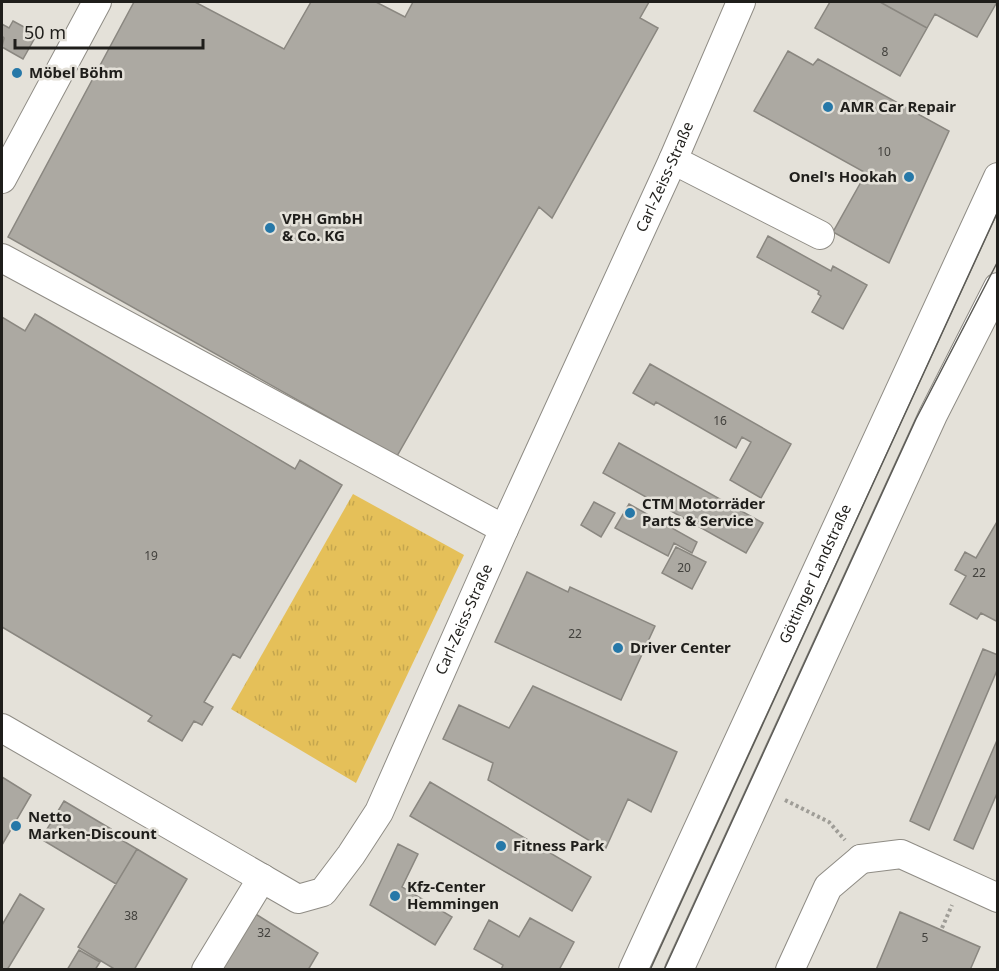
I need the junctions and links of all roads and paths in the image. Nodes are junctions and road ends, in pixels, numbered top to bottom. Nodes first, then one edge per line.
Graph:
1 (97, 2) edge
2 (741, 2) edge
3 (673, 160) junction
4 (998, 177) edge
5 (2, 179) edge
6 (819, 235) dead end
7 (2, 258) edge
8 (998, 287) edge
9 (504, 529) junction
10 (2, 728) edge
11 (762, 789) junction
12 (861, 859) junction
13 (262, 878) junction
14 (998, 898) edge
15 (801, 964) edge
16 (206, 969) edge
17 (633, 969) edge
18 (679, 969) edge

1 - 5 street
2 - 3 street, Carl-Zeiss-Straße
3 - 6 street
3 - 9 street, Carl-Zeiss-Straße
4 - 17 street, Göttinger Landstraße
7 - 9 street
8 - 11 street
9 - 13 street, Carl-Zeiss-Straße
10 - 13 street, Carl-Zeiss-Straße
11 - 12 path
11 - 18 street
12 - 14 street
12 - 15 street
13 - 16 street

